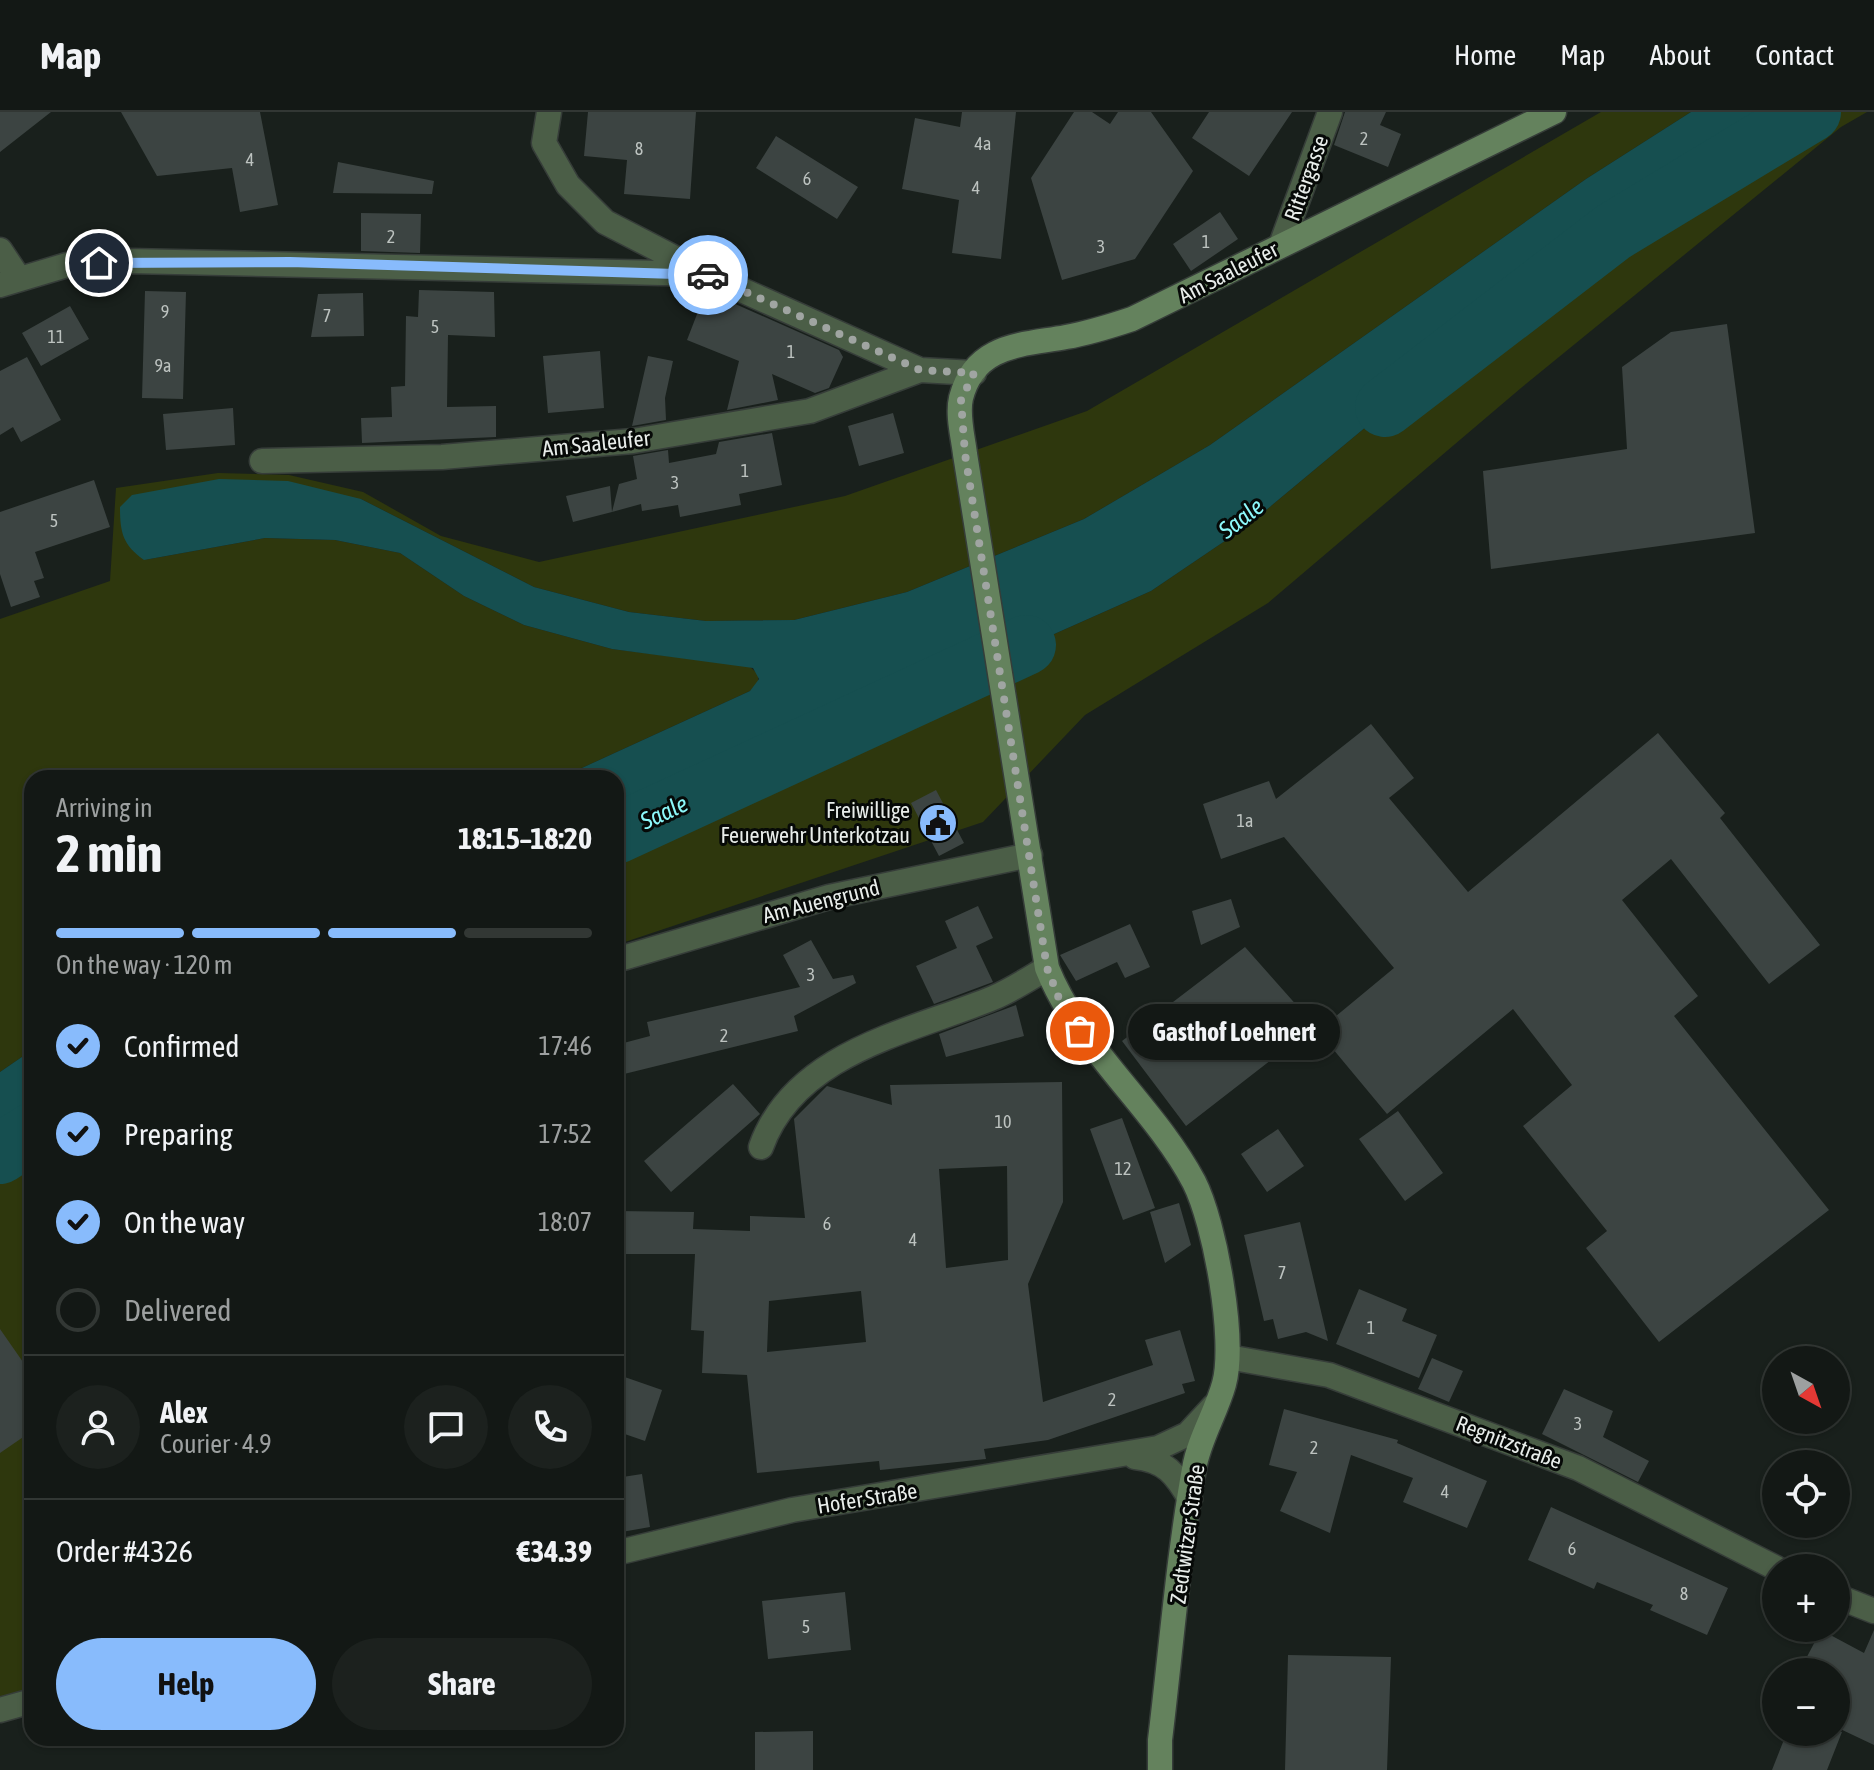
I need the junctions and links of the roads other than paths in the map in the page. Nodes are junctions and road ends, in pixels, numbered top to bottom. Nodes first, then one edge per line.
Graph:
1 (549, 112) edge
2 (1330, 112) edge
3 (1554, 112) edge
4 (1281, 245) junction
5 (0, 250) edge
6 (706, 274) junction
7 (9, 281) edge
8 (920, 370) junction
9 (974, 373) junction
10 (262, 461) dead end
11 (1030, 855) junction
12 (624, 958) edge
13 (1047, 968) junction
14 (761, 1147) dead end
15 (1228, 1357) junction
16 (1220, 1398) junction
17 (1121, 1455) junction
18 (1190, 1499) junction
19 (624, 1551) edge
20 (1762, 1561) edge
21 (1850, 1602) edge
22 (1874, 1611) edge
23 (24, 1703) edge
24 (0, 1710) edge
25 (1160, 1770) edge

1 - 6 street
2 - 4 street, Rittergasse
3 - 4 street, Am Saaleufer
4 - 9 street, Am Saaleufer
5 - 7 street
6 - 7 street
6 - 8 street
8 - 9 street
8 - 10 street, Am Saaleufer
9 - 11 street, Zedtwitzer Straße
11 - 12 street, Am Auengrund
11 - 13 street, Zedtwitzer Straße
13 - 14 street
13 - 15 street, Zedtwitzer Straße
15 - 16 street, Zedtwitzer Straße
15 - 20 street, Regnitzstraße
16 - 17 street, Hofer Straße
16 - 18 street, Zedtwitzer Straße
17 - 18 street, Hofer Straße
17 - 19 street, Hofer Straße
18 - 25 street, Zedtwitzer Straße
21 - 22 street
23 - 24 street

